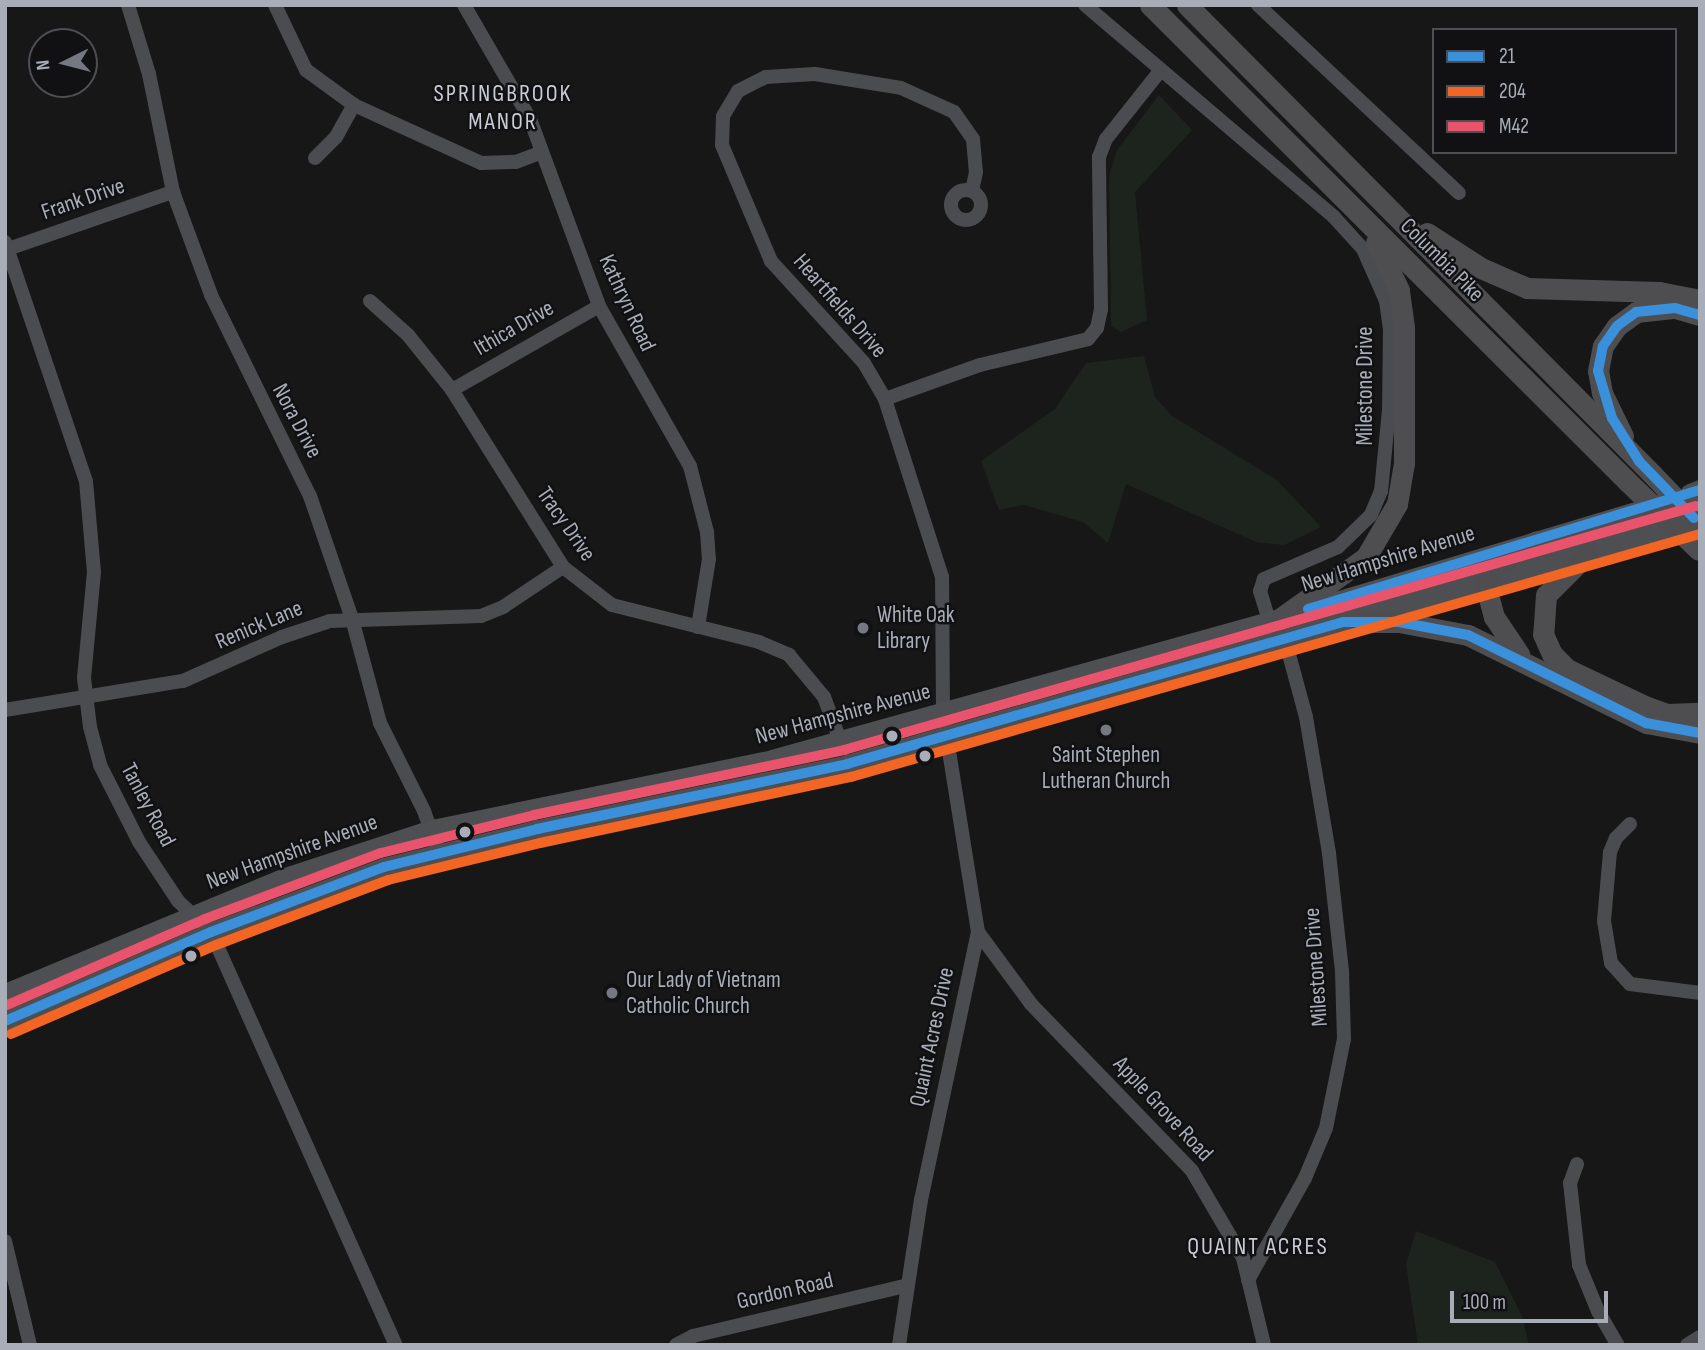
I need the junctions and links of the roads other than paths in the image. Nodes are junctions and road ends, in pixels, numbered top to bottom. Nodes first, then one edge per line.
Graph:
1 (128, 5) edge
2 (275, 5) edge
3 (464, 5) edge
4 (1085, 5) edge
5 (1150, 5) edge
6 (1187, 5) edge
7 (1258, 5) edge
8 (1160, 71) junction
9 (354, 105) junction
10 (540, 153) junction
11 (315, 158) dead end
12 (1366, 186) junction
13 (972, 191) dead end
14 (173, 192) junction
15 (1460, 193) dead end
16 (1361, 216) junction
17 (6, 246) edge
18 (1700, 300) edge
19 (370, 301) dead end
20 (599, 306) junction
21 (1700, 315) edge
22 (452, 390) junction
23 (885, 399) junction
24 (1646, 468) junction
25 (1697, 492) edge
26 (1700, 521) edge
27 (1537, 541) junction
28 (1699, 551) edge
29 (1588, 553) junction
30 (563, 567) junction
31 (1485, 584) junction
32 (352, 619) junction
33 (1343, 622) junction
34 (1278, 625) junction
35 (698, 627) junction
36 (1529, 663) junction
37 (86, 697) junction
38 (5, 710) edge
39 (943, 713) junction
40 (1700, 713) edge
41 (1700, 733) edge
42 (947, 738) junction
43 (840, 740) junction
44 (699, 775) junction
45 (704, 797) junction
46 (1630, 824) dead end
47 (432, 829) junction
48 (439, 853) junction
49 (193, 915) junction
50 (211, 932) junction
51 (978, 932) junction
52 (5, 993) edge
53 (1700, 993) edge
54 (5, 1021) edge
55 (1577, 1164) dead end
56 (5, 1241) edge
57 (1248, 1280) junction
58 (905, 1286) junction
59 (1700, 1337) edge
60 (30, 1345) edge
61 (396, 1345) edge
62 (676, 1345) edge
63 (899, 1345) edge
64 (1264, 1345) edge
65 (1618, 1345) edge
66 (1687, 1345) edge

1 - 14 street, Nora Drive
2 - 9 street
3 - 10 street, Kathryn Road
4 - 8 street, Milestone Drive
5 - 16 highway, Columbia Pike
6 - 12 highway, Columbia Pike
7 - 15 street
8 - 23 street
8 - 34 street, Milestone Drive
9 - 10 street
9 - 11 street
10 - 20 street, Kathryn Road
12 - 18 highway
12 - 24 highway, Columbia Pike
13 - 23 street, Heartfields Drive
14 - 17 street, Frank Drive
14 - 32 street, Nora Drive
16 - 28 highway, Columbia Pike, bridge
16 - 34 highway
17 - 37 street, Tanley Road
19 - 22 street, Tracy Drive
20 - 22 street, Ithica Drive
20 - 35 street, Kathryn Road
21 - 24 highway
22 - 30 street, Tracy Drive
23 - 39 street, Heartfields Drive
24 - 26 highway, Columbia Pike, bridge
25 - 27 main road, New Hampshire Avenue
26 - 29 main road, New Hampshire Avenue
27 - 31 highway
27 - 34 main road, New Hampshire Avenue
29 - 31 main road, New Hampshire Avenue
29 - 40 highway
30 - 32 street, Renick Lane
30 - 35 street, Tracy Drive
31 - 33 main road, New Hampshire Avenue
31 - 36 highway
32 - 37 street, Renick Lane
32 - 47 street, Nora Drive
33 - 34 main road, New Hampshire Avenue
33 - 36 highway
34 - 39 main road, New Hampshire Avenue
34 - 42 main road, New Hampshire Avenue
34 - 57 street, Milestone Drive
35 - 43 street, Tracy Drive
36 - 41 highway
37 - 38 street, Renick Lane
37 - 49 street, Tanley Road
39 - 42 street, Heartfields Drive
39 - 43 main road, New Hampshire Avenue
42 - 45 main road, New Hampshire Avenue
42 - 51 street, Quaint Acres Drive
43 - 44 main road, New Hampshire Avenue
44 - 45 main road
44 - 47 main road, New Hampshire Avenue
45 - 48 main road, New Hampshire Avenue
46 - 53 street
47 - 48 street, Nora Drive
47 - 49 main road, New Hampshire Avenue
48 - 50 main road, New Hampshire Avenue
49 - 50 street, Tanley Road
49 - 52 main road, New Hampshire Avenue
50 - 54 main road, New Hampshire Avenue
50 - 61 street, Tanley Road
51 - 57 street, Apple Grove Road
51 - 58 street, Quaint Acres Drive
55 - 65 street
56 - 60 street
57 - 64 street, Apple Grove Road
58 - 62 street, Gordon Road
58 - 63 street, Quaint Acres Drive
59 - 66 street

